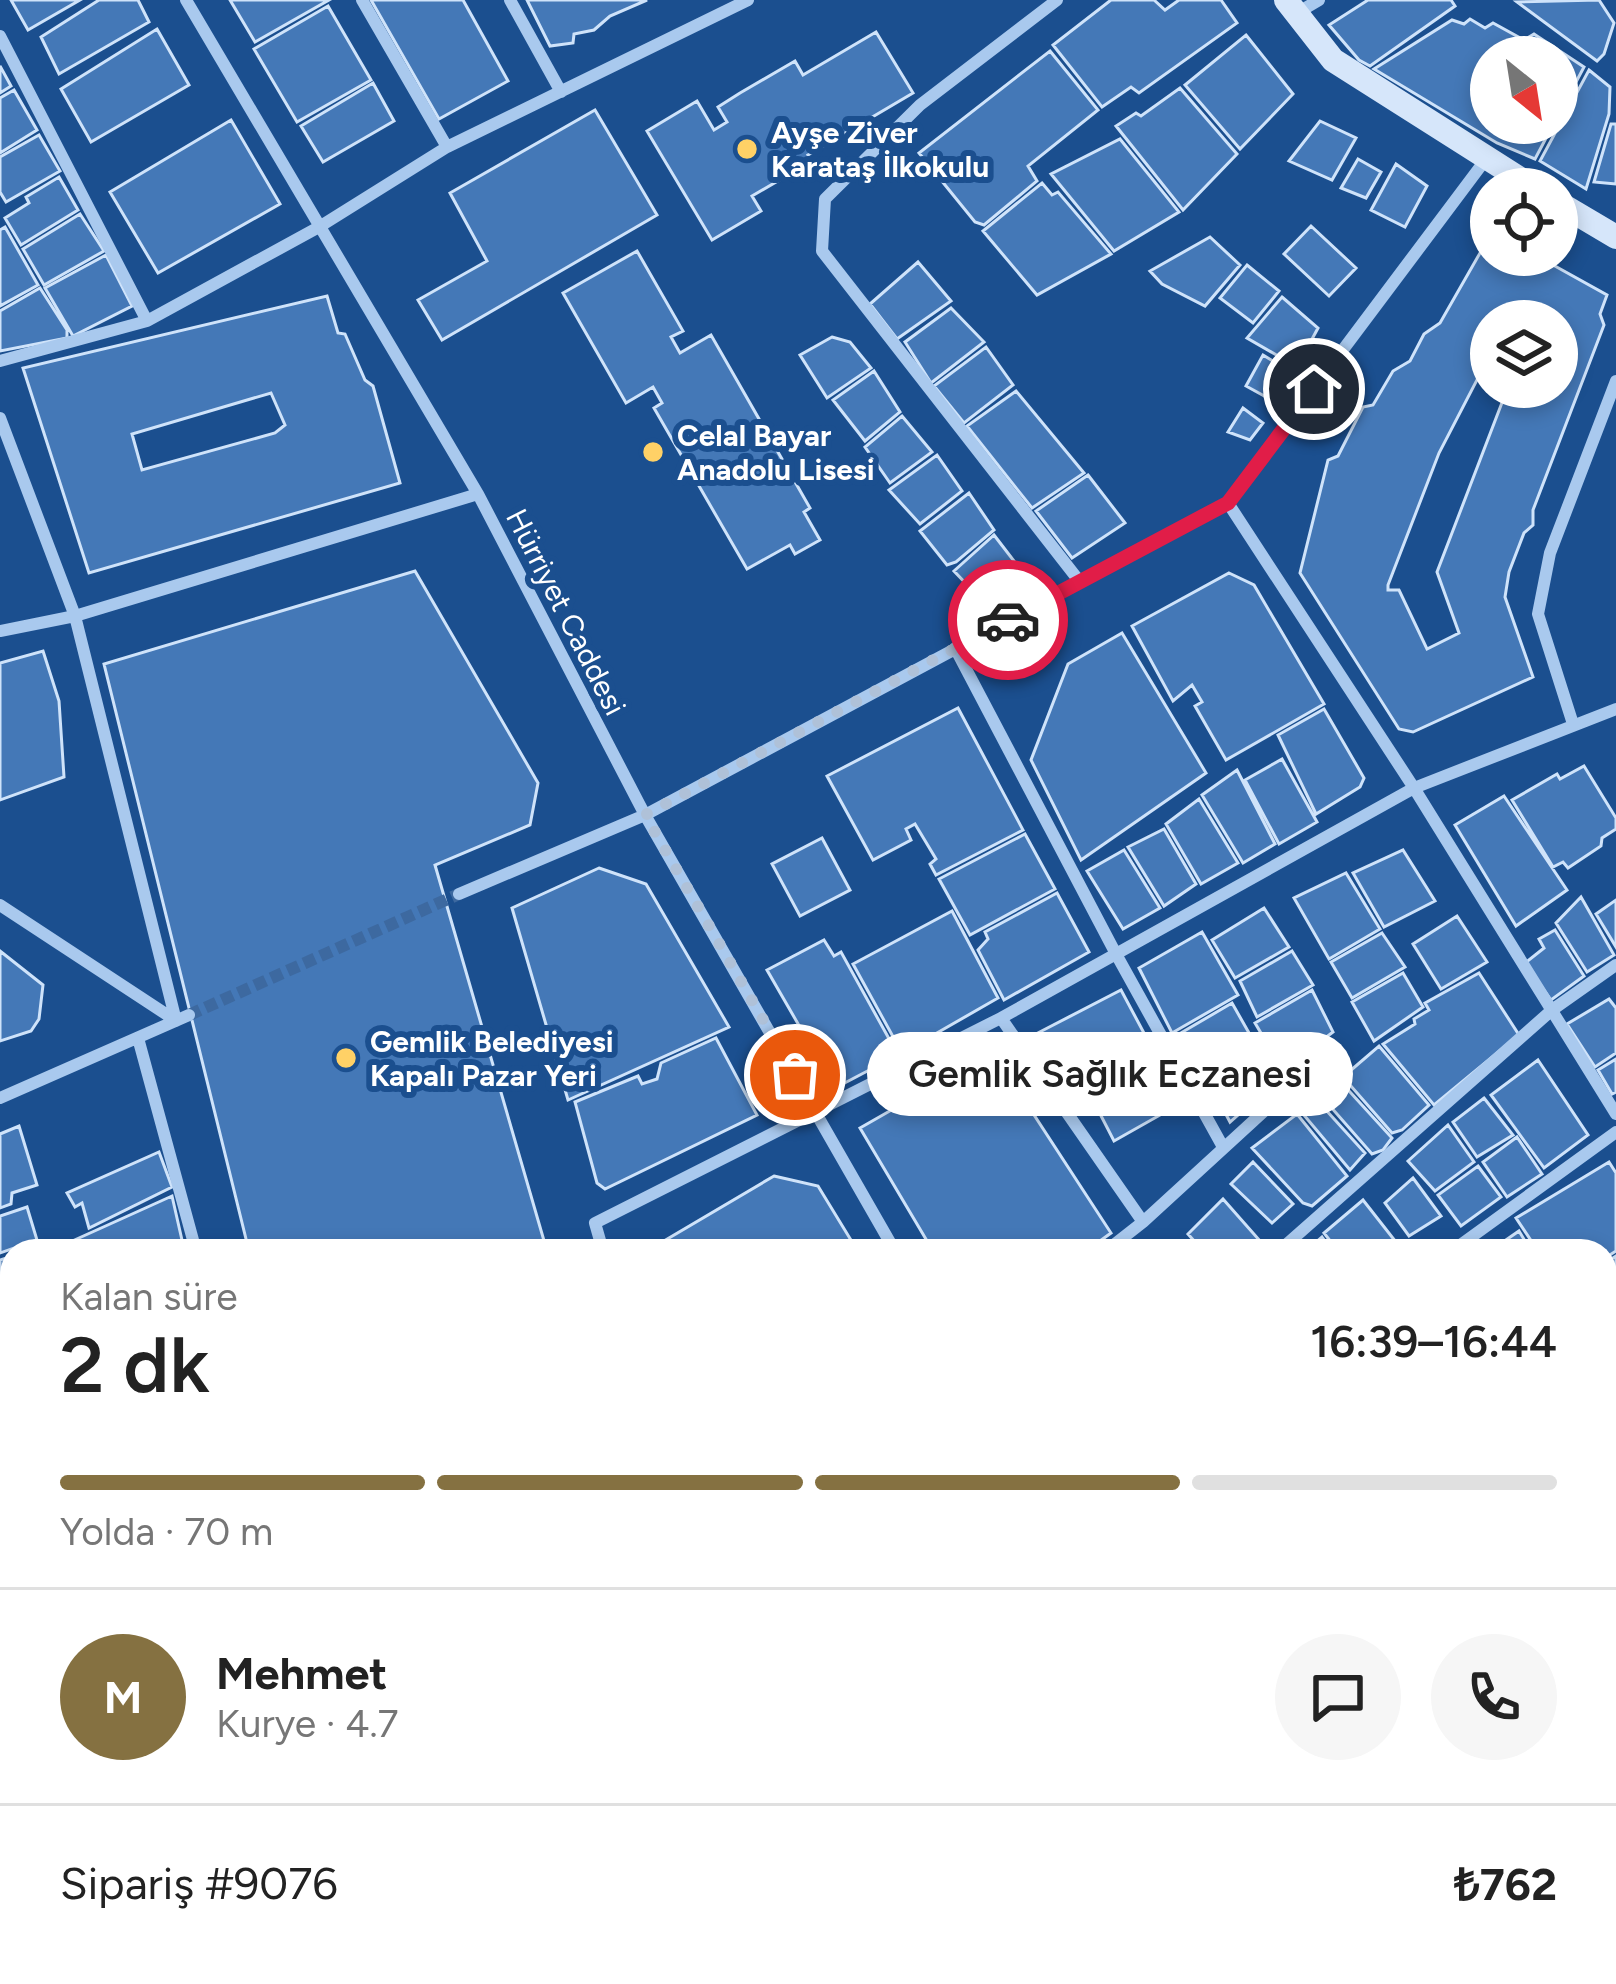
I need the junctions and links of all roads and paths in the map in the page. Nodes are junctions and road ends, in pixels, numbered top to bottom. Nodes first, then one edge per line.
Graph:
1 (186, 0) edge
2 (362, 0) edge
3 (510, 0) edge
4 (748, 0) edge
5 (1058, 0) edge
6 (1319, 0) edge
7 (1291, 6) edge
8 (719, 7) edge
9 (0, 36) edge
10 (561, 92) junction
11 (448, 148) junction
12 (1486, 159) junction
13 (1501, 168) edge
14 (1578, 214) edge
15 (319, 226) junction
16 (1616, 237) edge
17 (147, 321) junction
18 (0, 361) edge
19 (1616, 381) edge
20 (0, 418) edge
21 (478, 494) junction
22 (1228, 503) junction
23 (1080, 582) junction
24 (75, 616) junction
25 (0, 631) edge
26 (956, 648) junction
27 (1616, 709) edge
28 (1573, 724) junction
29 (1414, 788) junction
30 (645, 815) junction
31 (459, 894) tunnel mouth
32 (0, 905) edge
33 (1116, 954) junction
34 (1616, 965) edge
35 (1552, 1010) junction
36 (183, 1018) junction
37 (1000, 1018) junction
38 (138, 1038) junction
39 (1331, 1050) dead end
40 (0, 1098) edge
41 (817, 1112) junction
42 (1616, 1114) edge
43 (1616, 1132) edge
44 (1223, 1147) junction
45 (1143, 1222) junction
46 (193, 1239) edge
47 (600, 1239) edge
48 (889, 1239) edge
49 (1121, 1239) edge
50 (1293, 1239) edge
51 (1469, 1239) edge

1 - 15 street, Hürriyet Caddesi
2 - 11 street
3 - 10 street
4 - 8 street
5 - 23 street
6 - 7 street
7 - 12 street
8 - 10 street
9 - 17 street
10 - 11 street
11 - 15 street
12 - 13 street
12 - 22 street
14 - 16 street
15 - 17 street
15 - 21 street, Hürriyet Caddesi
17 - 18 street
19 - 28 street
20 - 24 street
21 - 24 street
21 - 30 street, Hürriyet Caddesi
22 - 23 street
22 - 29 street
23 - 26 street
24 - 25 street
24 - 36 street
26 - 30 street
26 - 33 street
27 - 28 street
28 - 29 street
29 - 33 street
29 - 35 street
30 - 31 street
30 - 41 street, Hürriyet Caddesi
32 - 36 street
33 - 37 street
33 - 44 street
34 - 35 street
35 - 42 street
35 - 50 street
36 - 38 street
37 - 41 street
37 - 45 street
38 - 40 street
38 - 46 street
39 - 44 street
41 - 47 street
41 - 48 street, Hürriyet Caddesi
43 - 51 street
44 - 45 street
45 - 49 street

